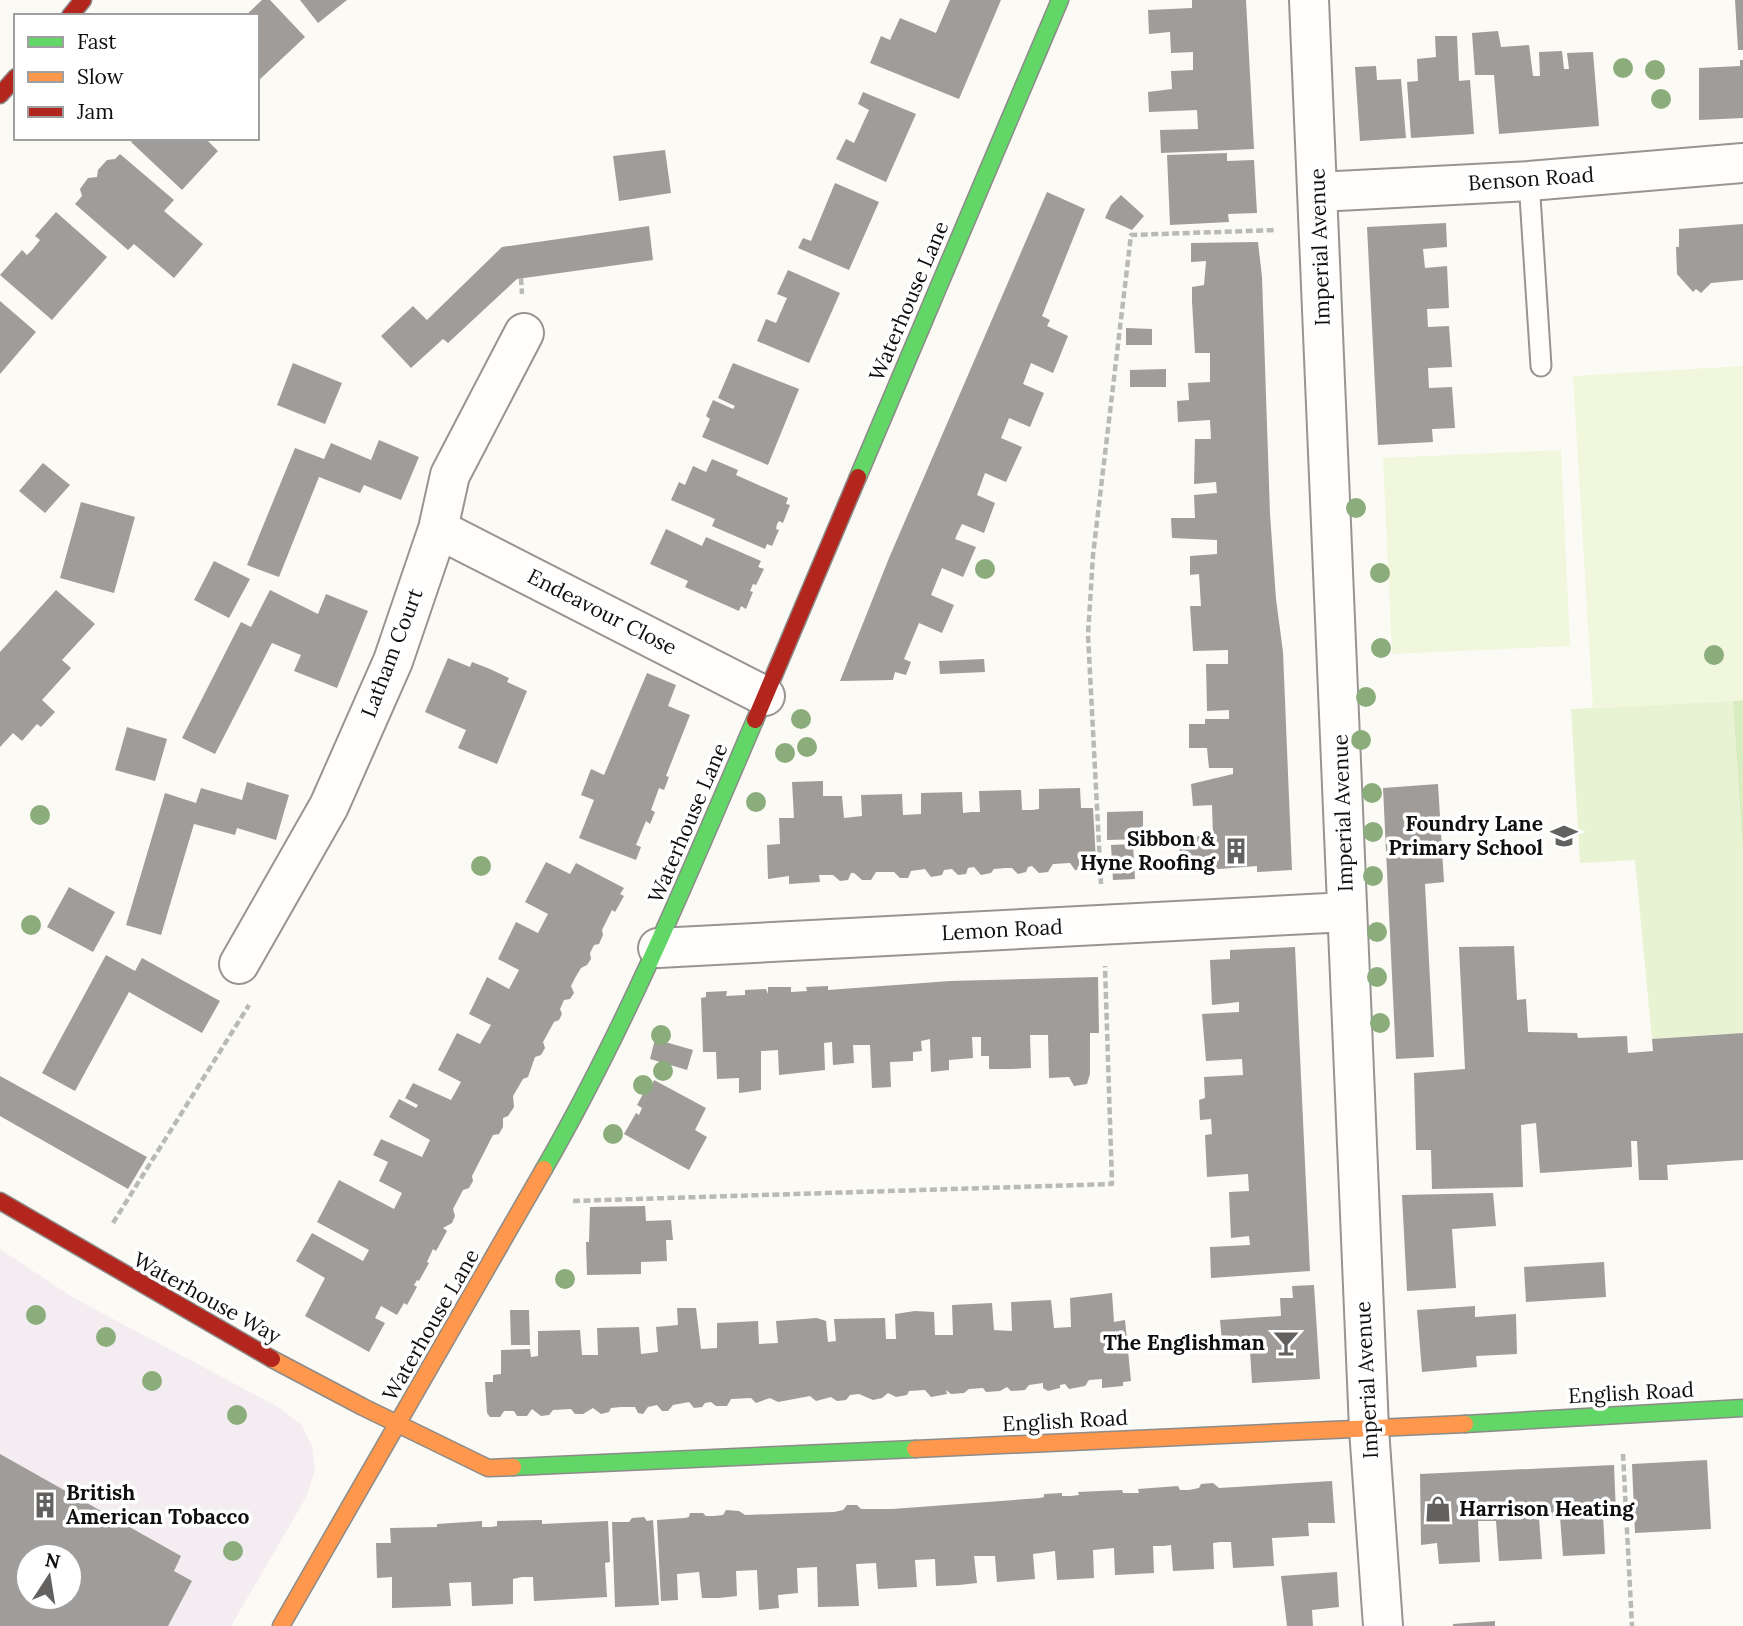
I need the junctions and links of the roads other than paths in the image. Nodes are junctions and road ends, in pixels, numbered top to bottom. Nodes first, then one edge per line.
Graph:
1 (83, 0) edge
2 (1059, 0) edge
3 (1309, 0) edge
4 (72, 14) edge
5 (14, 79) edge
6 (0, 95) edge
7 (1743, 163) edge
8 (1529, 181) junction
9 (1319, 210) junction
10 (524, 333) dead end
11 (1541, 366) dead end
12 (438, 529) junction
13 (765, 695) junction
14 (1347, 912) junction
15 (658, 948) junction
16 (239, 964) road end
17 (0, 1201) edge
18 (1743, 1408) edge
19 (397, 1426) junction
20 (1369, 1429) junction
21 (281, 1626) edge
22 (1384, 1626) edge

1 - 4 street
2 - 13 street, Waterhouse Lane
3 - 9 street, Imperial Avenue
5 - 6 street
7 - 8 street, Benson Road
8 - 9 street, Benson Road
8 - 11 lane
9 - 14 street, Imperial Avenue
10 - 12 street, Latham Court
12 - 13 street, Endeavour Close
12 - 16 street, Latham Court
13 - 15 street, Waterhouse Lane
14 - 15 street, Lemon Road
14 - 20 street, Imperial Avenue
15 - 19 street, Waterhouse Lane
17 - 19 street, Waterhouse Way
18 - 20 street, English Road
19 - 20 street, English Road
19 - 21 street, Waterhouse Lane
20 - 22 street, Imperial Avenue

